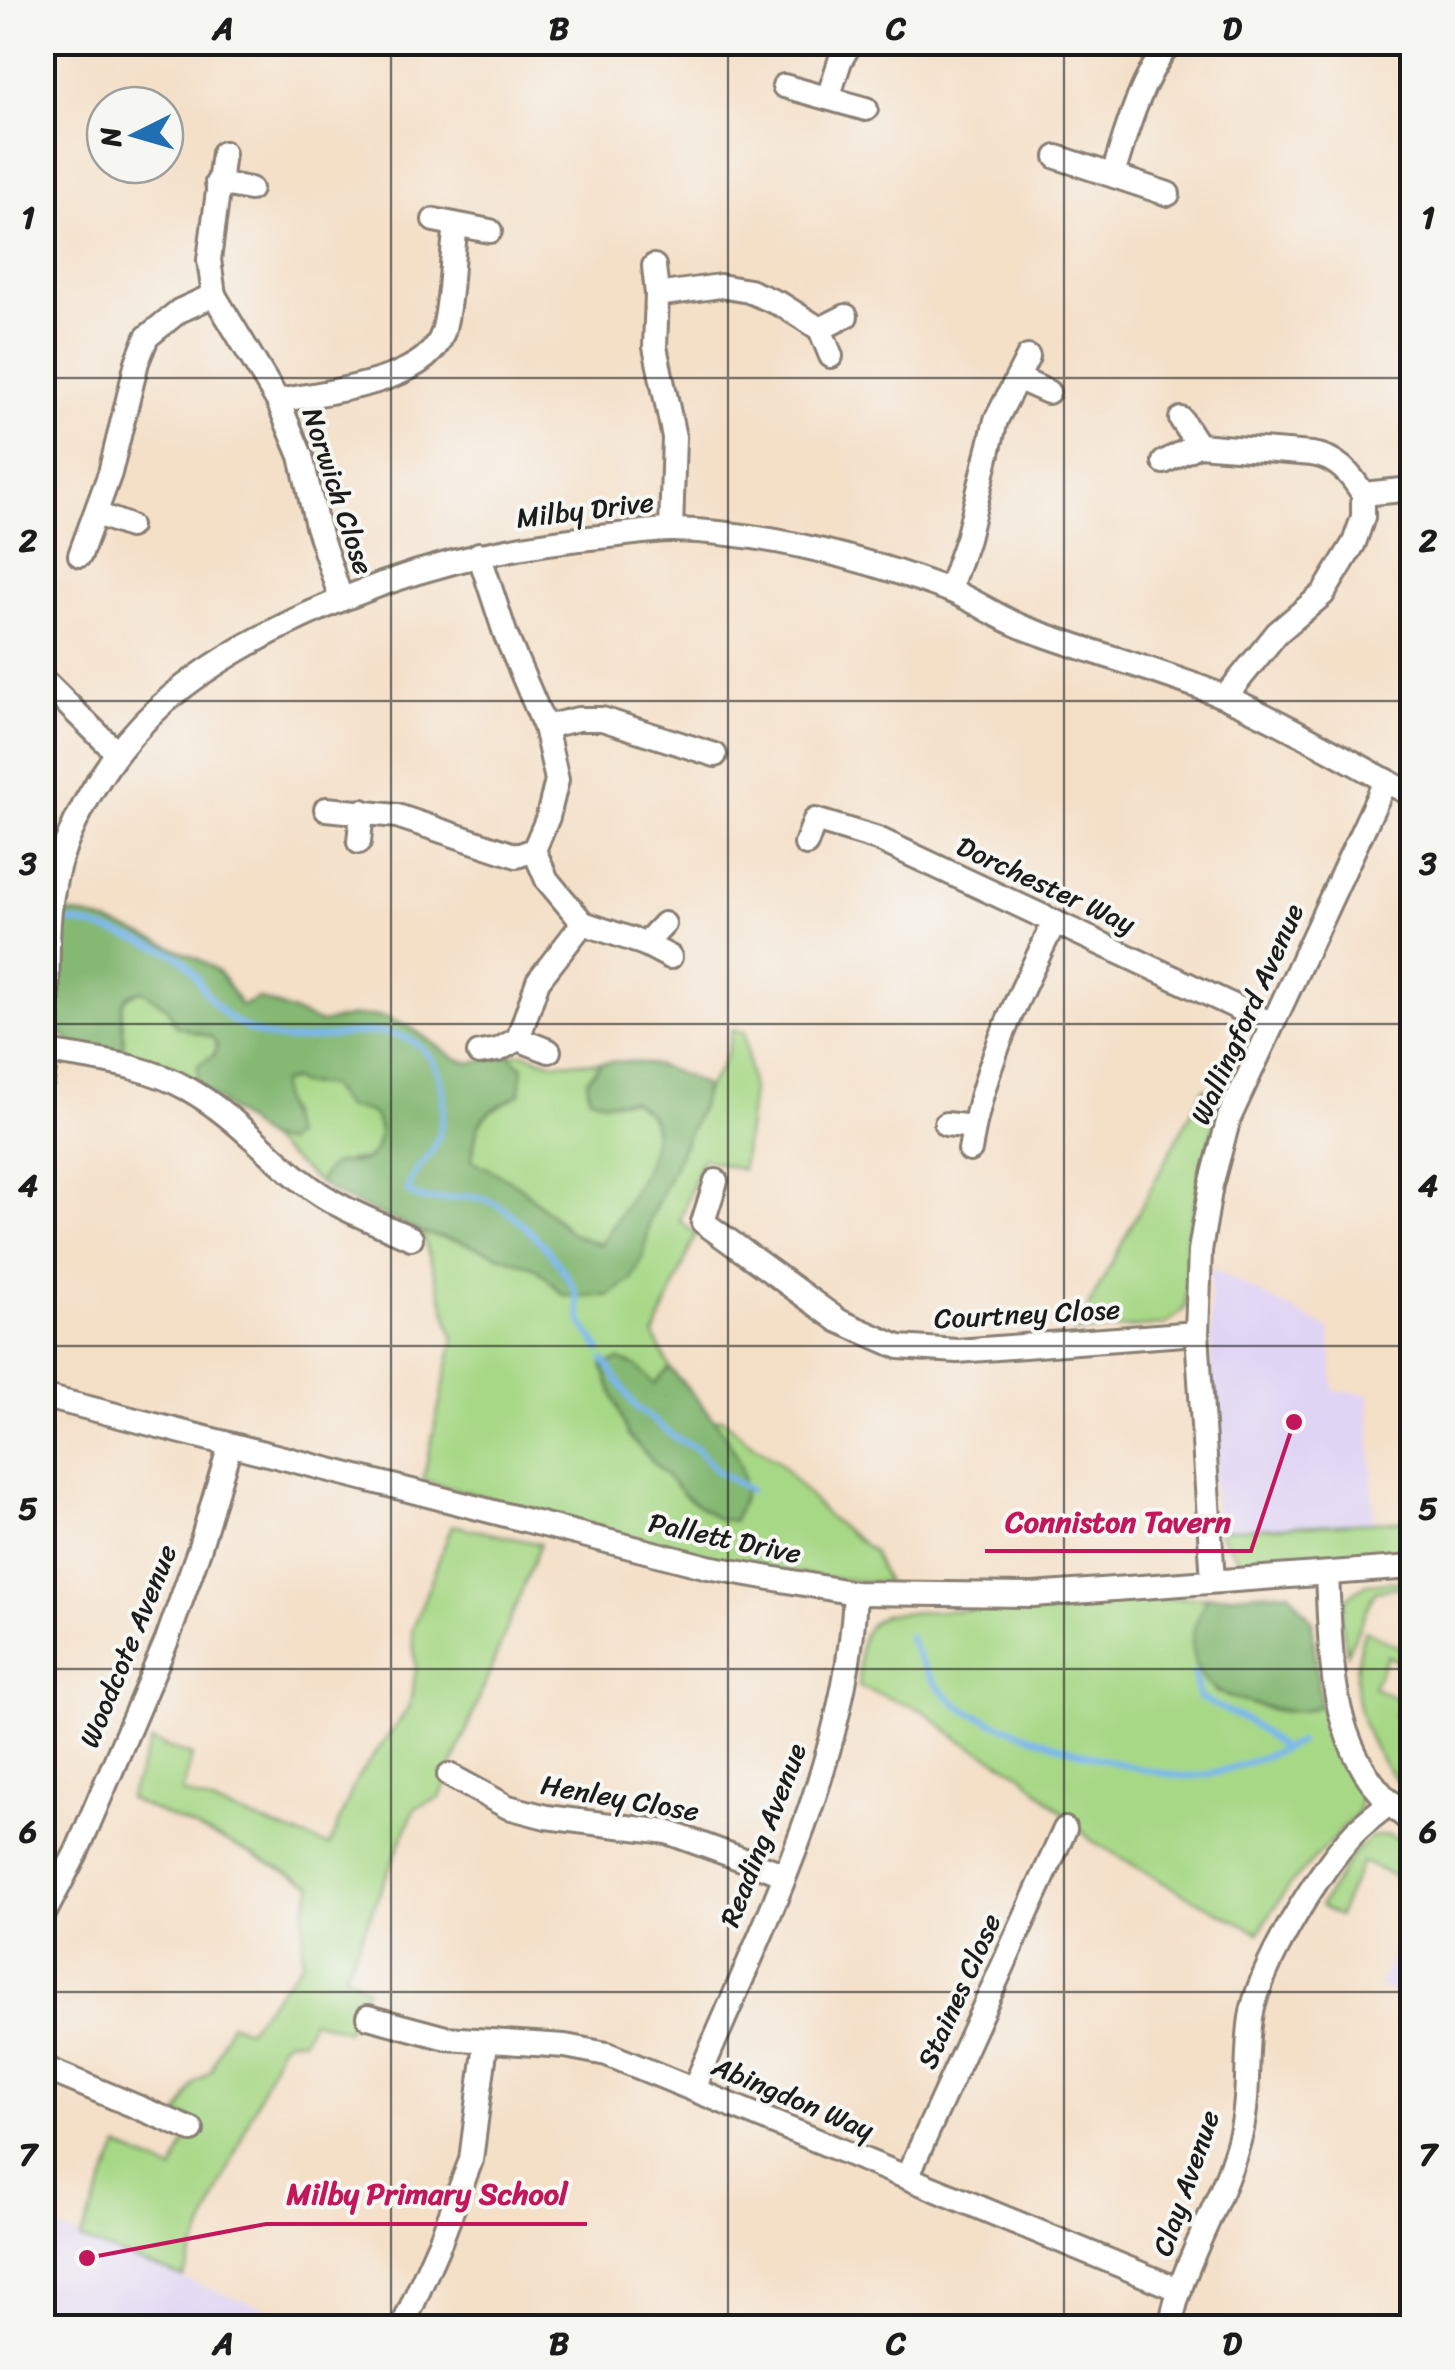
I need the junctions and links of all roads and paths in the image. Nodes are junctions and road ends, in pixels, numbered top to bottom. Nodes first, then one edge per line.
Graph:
1 (851, 42) edge
2 (1170, 42) edge
3 (784, 86) dead end
4 (828, 98) junction
5 (866, 109) dead end
6 (223, 153) dead end
7 (1057, 157) dead end
8 (1113, 175) junction
9 (217, 183) junction
10 (250, 189) dead end
11 (1168, 194) dead end
12 (490, 231) dead end
13 (654, 266) dead end
14 (214, 295) junction
15 (657, 295) junction
16 (846, 316) dead end
17 (820, 329) junction
18 (831, 356) dead end
19 (1048, 392) dead end
20 (278, 401) junction
21 (1181, 419) dead end
22 (1198, 445) junction
23 (1164, 462) dead end
24 (1412, 489) edge
25 (1363, 494) junction
26 (97, 514) junction
27 (129, 526) dead end
28 (670, 530) junction
29 (479, 554) junction
30 (80, 555) dead end
31 (949, 590) junction
32 (341, 599) junction
33 (42, 679) edge
34 (1225, 698) junction
35 (545, 727) junction
36 (116, 752) junction
37 (715, 756) dead end
38 (1386, 780) junction
39 (1412, 794) edge
40 (326, 809) dead end
41 (362, 811) junction
42 (359, 842) dead end
43 (806, 844) dead end
44 (534, 850) junction
45 (584, 923) junction
46 (1054, 923) junction
47 (664, 924) dead end
48 (645, 944) junction
49 (670, 957) dead end
50 (1272, 1024) junction
51 (518, 1038) junction
52 (550, 1051) dead end
53 (48, 1052) junction
54 (478, 1053) dead end
55 (42, 1082) edge
56 (946, 1124) dead end
57 (716, 1181) dead end
58 (411, 1238) dead end
59 (1196, 1334) junction
60 (42, 1396) edge
61 (230, 1444) junction
62 (1412, 1567) edge
63 (1327, 1575) junction
64 (1214, 1581) junction
65 (854, 1593) junction
66 (449, 1775) dead end
67 (1391, 1802) junction
68 (1412, 1822) edge
69 (1065, 1829) dead end
70 (783, 1874) junction
71 (42, 1918) edge
72 (368, 2017) dead end
73 (486, 2042) junction
74 (42, 2066) edge
75 (694, 2089) junction
76 (192, 2130) dead end
77 (907, 2177) junction
78 (1180, 2290) junction
79 (402, 2328) edge
80 (1170, 2328) edge

1 - 4 street
2 - 8 street
3 - 4 street
4 - 5 street
6 - 9 street, Norwich Close
7 - 8 street
8 - 11 street
9 - 10 street
9 - 14 street, Norwich Close
12 - 20 street, Norwich Close
13 - 15 street
14 - 20 street, Norwich Close
14 - 26 street
15 - 17 street
15 - 28 street
16 - 17 street
17 - 18 street
19 - 31 street
20 - 32 street, Norwich Close
21 - 22 street
22 - 23 street
22 - 25 street
24 - 25 street
25 - 34 street
26 - 27 street
26 - 30 street
28 - 29 street, Milby Drive
28 - 31 street, Milby Drive
29 - 32 street, Milby Drive
29 - 35 street
31 - 34 street, Milby Drive
32 - 36 street, Milby Drive
33 - 36 street
34 - 38 street, Milby Drive
35 - 37 street
35 - 44 street
36 - 53 street, Milby Drive
38 - 39 street, Milby Drive
38 - 50 street, Wallingford Avenue
40 - 41 street
41 - 42 street
41 - 44 street
43 - 46 street, Dorchester Way
44 - 45 street
45 - 48 street
45 - 51 street
46 - 50 street, Dorchester Way
46 - 56 street
47 - 48 street
48 - 49 street
50 - 59 street, Wallingford Avenue
51 - 52 street
51 - 54 street
53 - 55 street, Milby Drive
53 - 58 street
57 - 59 street, Courtney Close
59 - 64 street, Wallingford Avenue
60 - 61 street, Pallett Drive
61 - 65 street, Pallett Drive
61 - 71 street, Woodcote Avenue
62 - 63 street, Pallett Drive
63 - 64 street, Pallett Drive
63 - 67 street
64 - 65 street, Pallett Drive
65 - 70 street, Reading Avenue
66 - 70 street, Henley Close
67 - 68 street
67 - 78 street, Clay Avenue
69 - 77 street, Staines Close
70 - 75 street, Reading Avenue
72 - 73 street, Abingdon Way
73 - 75 street, Abingdon Way
73 - 79 street
74 - 76 street
75 - 77 street, Abingdon Way
77 - 78 street, Abingdon Way
78 - 80 street, Clay Avenue

